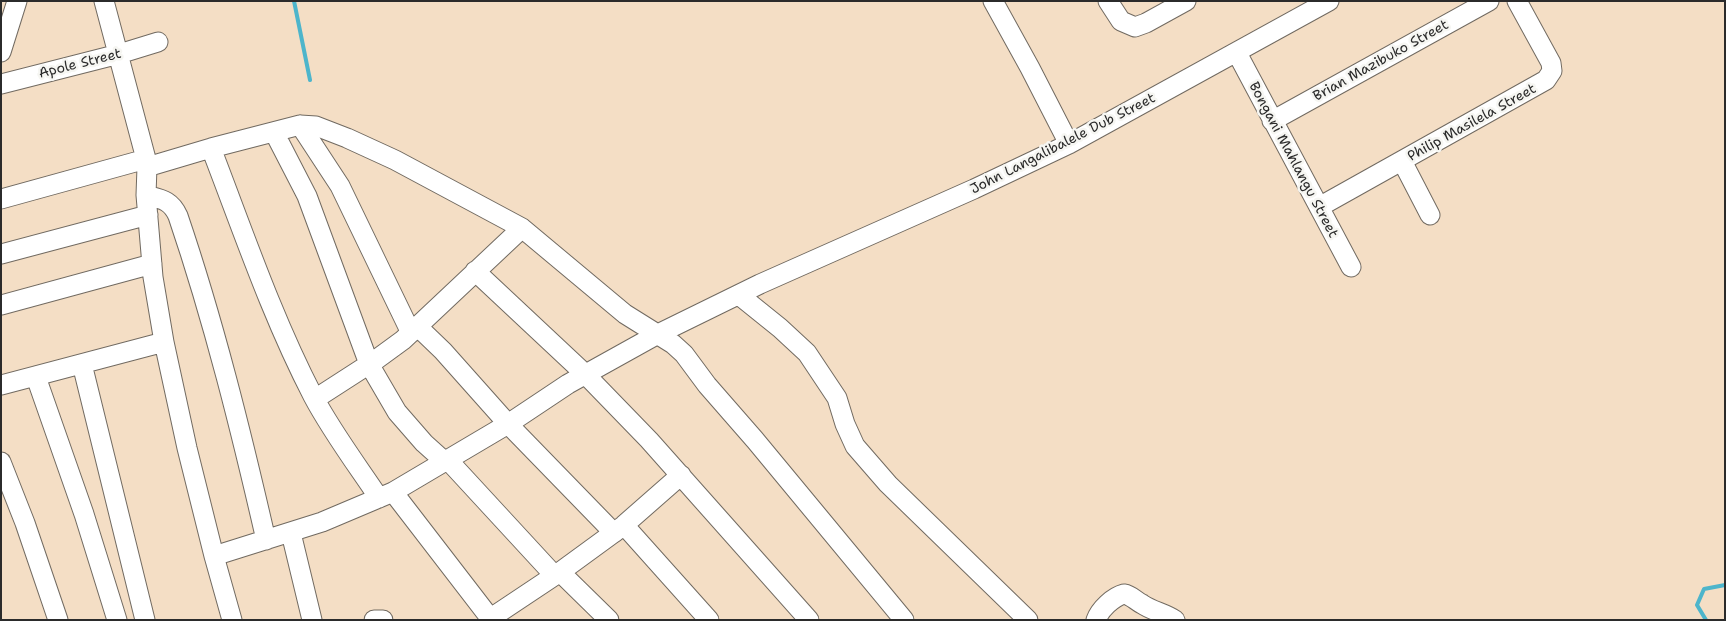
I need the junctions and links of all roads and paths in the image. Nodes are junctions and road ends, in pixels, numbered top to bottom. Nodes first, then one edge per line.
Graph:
1 (17, 1) edge
2 (104, 1) edge
3 (993, 1) edge
4 (1108, 1) edge
5 (1186, 1) edge
6 (1329, 1) edge
7 (1490, 1) edge
8 (1517, 1) edge
9 (158, 42) dead end
10 (1, 52) edge
11 (1236, 53) junction
12 (119, 54) junction
13 (1, 84) edge
14 (1272, 121) junction
15 (300, 125) junction
16 (274, 132) junction
17 (1069, 144) junction
18 (210, 148) junction
19 (1402, 161) junction
20 (146, 163) junction
21 (146, 195) junction
22 (1, 199) edge
23 (1318, 207) junction
24 (148, 215) junction
25 (1430, 215) dead end
26 (522, 228) junction
27 (1, 254) edge
28 (152, 264) junction
29 (1351, 267) dead end
30 (475, 272) junction
31 (739, 295) junction
32 (1, 306) edge
33 (414, 330) junction
34 (658, 334) junction
35 (164, 342) junction
36 (82, 364) junction
37 (369, 364) junction
38 (585, 374) junction
39 (36, 377) junction
40 (1, 385) edge
41 (315, 399) junction
42 (508, 424) junction
43 (445, 460) junction
44 (1, 462) edge
45 (681, 475) junction
46 (386, 495) junction
47 (619, 529) junction
48 (291, 533) junction
49 (266, 540) junction
50 (214, 556) junction
51 (557, 574) junction
52 (493, 618) edge
53 (58, 620) edge
54 (118, 620) edge
55 (145, 620) edge
56 (232, 620) edge
57 (312, 620) edge
58 (374, 620) edge
59 (382, 620) edge
60 (609, 620) edge
61 (709, 620) edge
62 (809, 620) edge
63 (904, 620) edge
64 (1028, 620) edge
65 (1096, 620) edge
66 (1176, 620) edge

1 - 10 street
2 - 12 street
3 - 17 street
4 - 5 street
6 - 11 street, John Langalibalele Dub Street
7 - 14 street, Brian Mazibuko Street
8 - 19 street, Philip Masilela Street
9 - 12 street, Apole Street
11 - 14 street, Bongani Mahlangu Street
11 - 17 street, John Langalibalele Dub Street
12 - 13 street, Apole Street
12 - 20 street
14 - 23 street, Bongani Mahlangu Street
15 - 16 street
15 - 26 street
15 - 33 street
16 - 18 street
16 - 37 street
17 - 31 street, John Langalibalele Dub Street
18 - 20 street
18 - 41 street
19 - 23 street, Philip Masilela Street
19 - 25 street
20 - 21 street
20 - 22 street
21 - 24 street
21 - 49 street
23 - 29 street, Bongani Mahlangu Street
24 - 27 street
24 - 28 street
26 - 30 street
26 - 34 street
28 - 32 street
28 - 35 street
30 - 33 street
30 - 38 street
31 - 34 street, John Langalibalele Dub Street
31 - 64 street
33 - 37 street
33 - 42 street
34 - 38 street, John Langalibalele Dub Street
34 - 63 street
35 - 36 street
35 - 50 street
36 - 39 street
36 - 55 street
37 - 41 street
37 - 43 street
38 - 42 street, John Langalibalele Dub Street
38 - 45 street
39 - 40 street
39 - 54 street
41 - 46 street
42 - 43 street, John Langalibalele Dub Street
42 - 47 street
43 - 46 street, John Langalibalele Dub Street
43 - 51 street
44 - 53 street
45 - 47 street
45 - 62 street
46 - 48 street, John Langalibalele Dub Street
46 - 52 street
47 - 51 street
47 - 61 street
48 - 49 street, John Langalibalele Dub Street
48 - 57 street
49 - 50 street, John Langalibalele Dub Street
50 - 56 street
51 - 52 street
51 - 60 street
58 - 59 street
65 - 66 street

